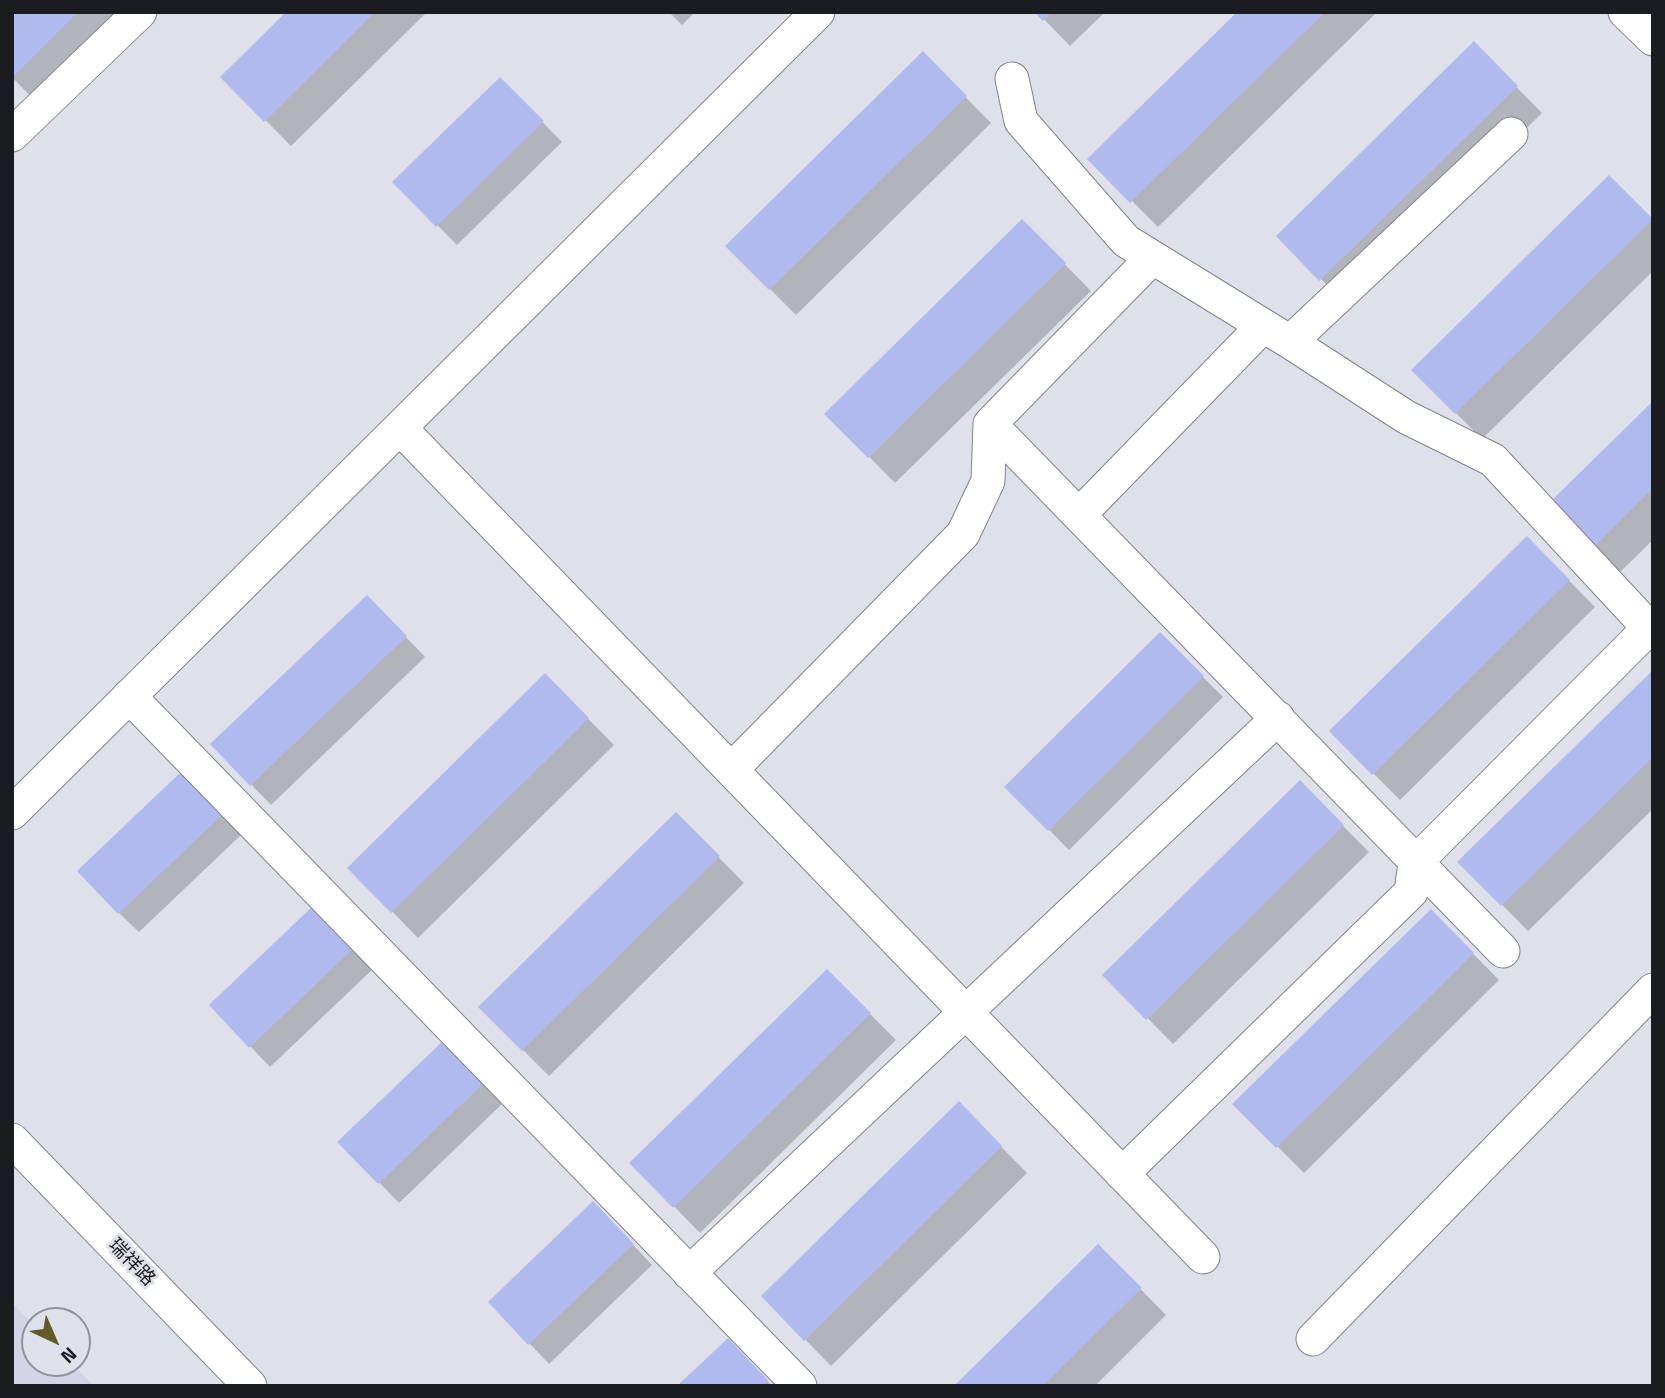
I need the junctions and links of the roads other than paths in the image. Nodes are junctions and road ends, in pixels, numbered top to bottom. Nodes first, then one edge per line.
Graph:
1 (140, 12) edge
2 (818, 12) edge
3 (1625, 12) edge
4 (1653, 39) edge
5 (1012, 79) dead end
6 (1511, 134) dead end
7 (12, 135) edge
8 (1152, 258) junction
9 (1277, 334) junction
10 (990, 424) junction
11 (400, 428) junction
12 (1079, 515) junction
13 (1651, 626) edge
14 (129, 696) junction
15 (1278, 718) junction
16 (731, 770) junction
17 (12, 813) edge
18 (1415, 863) junction
19 (1503, 951) dead end
20 (1653, 989) edge
21 (965, 1011) junction
22 (12, 1140) edge
23 (1122, 1174) junction
24 (1203, 1257) dead end
25 (689, 1273) junction
26 (1313, 1339) dead end
27 (250, 1386) edge
28 (800, 1386) edge

1 - 7 street
2 - 11 street
3 - 4 street
5 - 8 street
6 - 9 street
8 - 9 street
8 - 10 street
9 - 12 street
9 - 13 street
10 - 12 street
10 - 16 street
11 - 14 street
11 - 16 street
12 - 15 street
13 - 18 street
14 - 17 street
14 - 25 street
15 - 18 street
15 - 21 street
16 - 21 street
18 - 19 street
18 - 23 street
20 - 26 street
21 - 23 street
21 - 25 street
22 - 27 street, 瑞祥路
23 - 24 street
25 - 28 street

